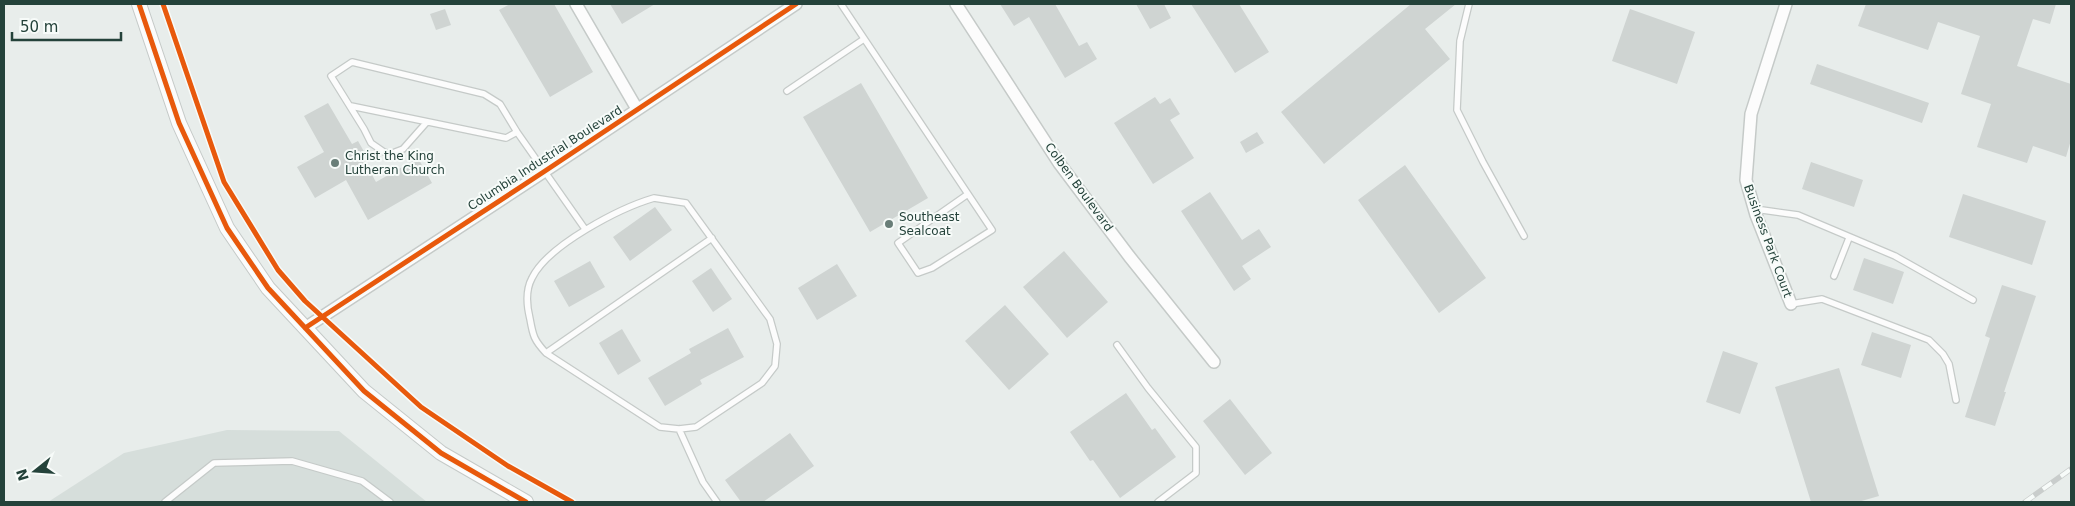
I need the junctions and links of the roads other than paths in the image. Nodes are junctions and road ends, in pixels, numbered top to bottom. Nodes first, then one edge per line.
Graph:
1 (139, 4) edge
2 (576, 4) edge
3 (796, 4) edge
4 (841, 4) edge
5 (956, 4) edge
6 (1469, 4) edge
7 (1786, 4) edge
8 (864, 40) junction
9 (787, 91) dead end
10 (350, 106) junction
11 (637, 110) junction
12 (426, 123) junction
13 (517, 132) junction
14 (545, 171) junction
15 (968, 194) junction
16 (1755, 209) junction
17 (585, 229) junction
18 (1524, 236) dead end
19 (712, 238) junction
20 (1849, 238) junction
21 (1834, 276) dead end
22 (1973, 300) dead end
23 (1791, 304) joint
24 (304, 328) junction
25 (1117, 345) dead end
26 (546, 353) junction
27 (1214, 362) dead end
28 (1956, 400) dead end
29 (679, 429) junction
30 (165, 502) edge
31 (390, 502) edge
32 (526, 502) edge
33 (716, 502) edge
34 (1158, 502) edge

1 - 24 street
2 - 11 street
3 - 11 street, Columbia Industrial Boulevard
4 - 8 lane
5 - 27 street, Colben Boulevard
6 - 18 lane
7 - 16 street, Business Park Court
8 - 9 lane
8 - 15 lane
10 - 12 lane
10 - 12 lane
10 - 13 lane
11 - 14 street, Columbia Industrial Boulevard
12 - 13 lane
13 - 14 lane
14 - 17 lane
14 - 24 street, Columbia Industrial Boulevard
15 - 15 lane
16 - 20 lane
16 - 23 street, Business Park Court
17 - 19 lane
17 - 26 lane
19 - 26 lane
19 - 29 lane
20 - 21 lane
20 - 22 lane
23 - 28 lane
24 - 32 street
25 - 34 lane
26 - 29 lane
29 - 33 lane
30 - 31 lane

